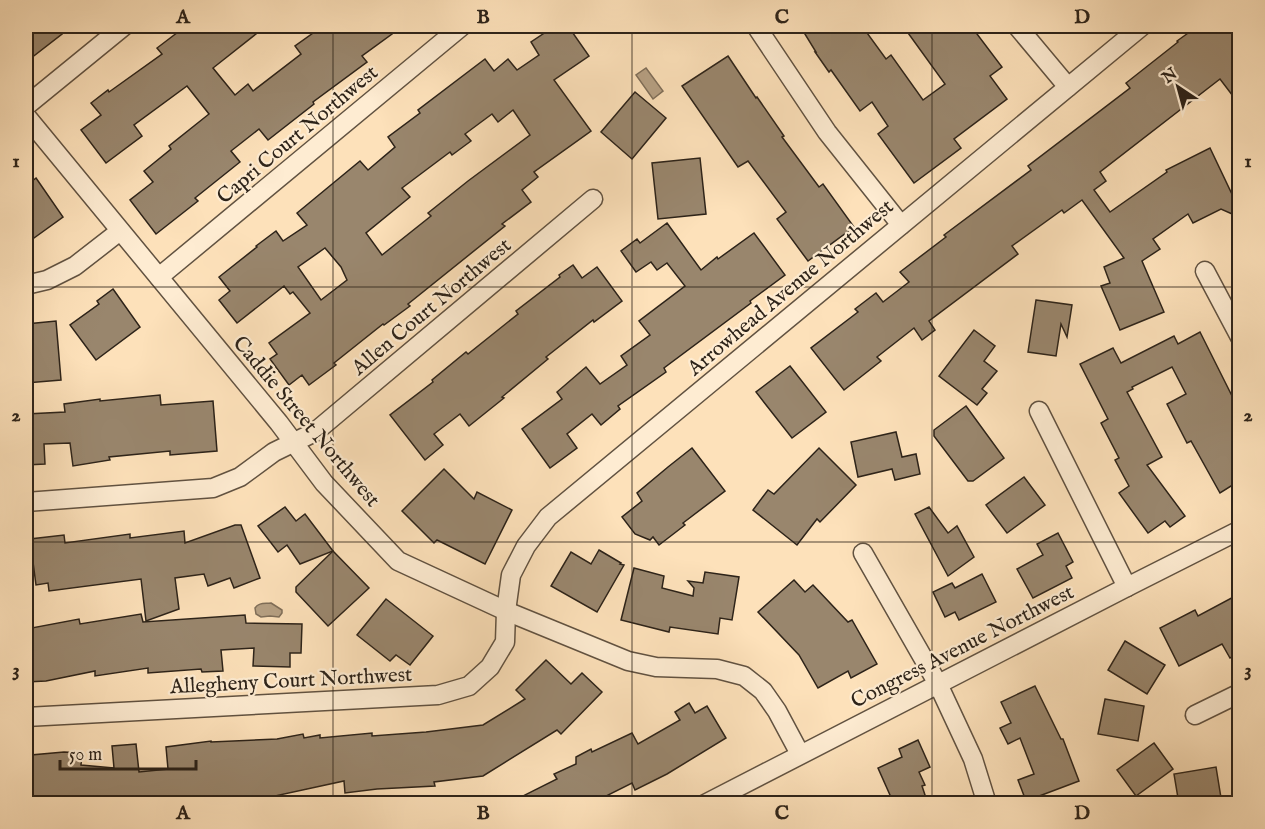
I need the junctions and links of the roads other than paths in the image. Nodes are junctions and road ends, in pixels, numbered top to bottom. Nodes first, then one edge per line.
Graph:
1 (124, 26) edge
2 (462, 26) edge
3 (756, 26) edge
4 (1017, 26) edge
5 (1142, 26) edge
6 (1068, 87) junction
7 (26, 106) edge
8 (26, 116) edge
9 (593, 199) dead end
10 (901, 225) junction
11 (120, 231) junction
12 (1205, 271) dead end
13 (159, 277) junction
14 (26, 285) edge
15 (1239, 337) edge
16 (1039, 411) dead end
17 (294, 442) junction
18 (26, 502) edge
19 (1239, 530) edge
20 (863, 553) dead end
21 (1127, 587) junction
22 (506, 611) junction
23 (938, 684) junction
24 (1239, 693) edge
25 (1195, 715) dead end
26 (26, 717) edge
27 (801, 754) junction
28 (714, 801) edge
29 (987, 804) edge

1 - 7 street
2 - 13 street, Capri Court Northwest
3 - 10 street
4 - 6 street
5 - 6 street, Arrowhead Avenue Northwest
6 - 10 street, Arrowhead Avenue Northwest
8 - 11 street, Caddie Street Northwest
9 - 17 street, Allen Court Northwest
10 - 22 street, Arrowhead Avenue Northwest
11 - 13 street, Caddie Street Northwest
11 - 14 street
12 - 15 street
13 - 17 street, Caddie Street Northwest
16 - 21 street
17 - 18 street, Allen Court Northwest
17 - 22 street, Caddie Street Northwest
19 - 21 street, Congress Avenue Northwest
20 - 23 street
21 - 23 street, Congress Avenue Northwest
22 - 26 street, Allegheny Court Northwest
22 - 27 street, Caddie Street Northwest
23 - 27 street, Congress Avenue Northwest
23 - 29 street
24 - 25 street
27 - 28 street, Congress Avenue Northwest

